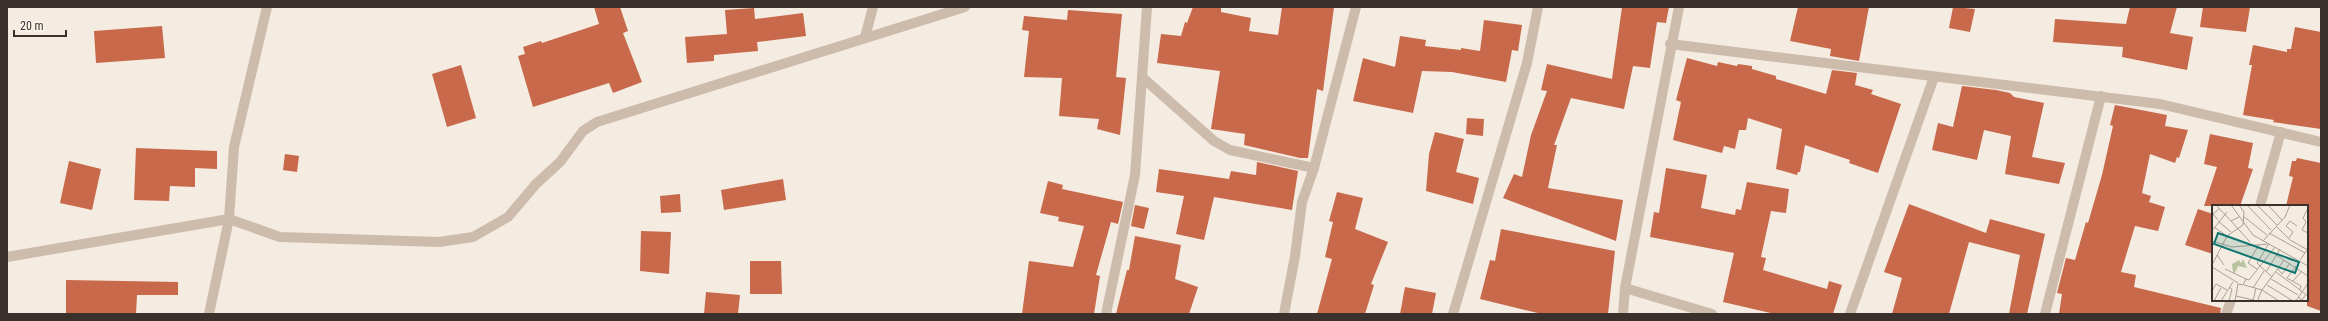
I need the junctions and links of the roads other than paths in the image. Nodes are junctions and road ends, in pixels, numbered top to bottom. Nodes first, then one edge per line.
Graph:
1 (267, 7) edge
2 (873, 7) edge
3 (965, 7) edge
4 (1147, 7) edge
5 (1356, 7) edge
6 (1538, 7) edge
7 (1679, 7) edge
8 (865, 37) junction
9 (1670, 44) junction
10 (1142, 77) junction
11 (1934, 78) junction
12 (2100, 96) junction
13 (2281, 132) junction
14 (2321, 142) edge
15 (1314, 168) junction
16 (2260, 205) edge
17 (229, 219) junction
18 (7, 257) edge
19 (1625, 288) junction
20 (2231, 301) edge
21 (208, 314) edge
22 (1106, 314) edge
23 (1284, 314) edge
24 (1453, 314) edge
25 (1624, 314) edge
26 (1712, 314) edge
27 (1850, 314) edge
28 (2045, 314) edge
29 (2226, 314) edge

1 - 17 street
2 - 8 street
3 - 8 street
4 - 10 street
5 - 15 street
6 - 24 street
7 - 9 street
8 - 17 street
9 - 11 street
9 - 19 street
10 - 15 street
10 - 22 street
11 - 12 street
11 - 27 street
12 - 13 street
12 - 28 street
13 - 14 street
13 - 16 street
15 - 23 street
17 - 18 street
17 - 21 street
19 - 25 street
19 - 26 street
20 - 29 street

